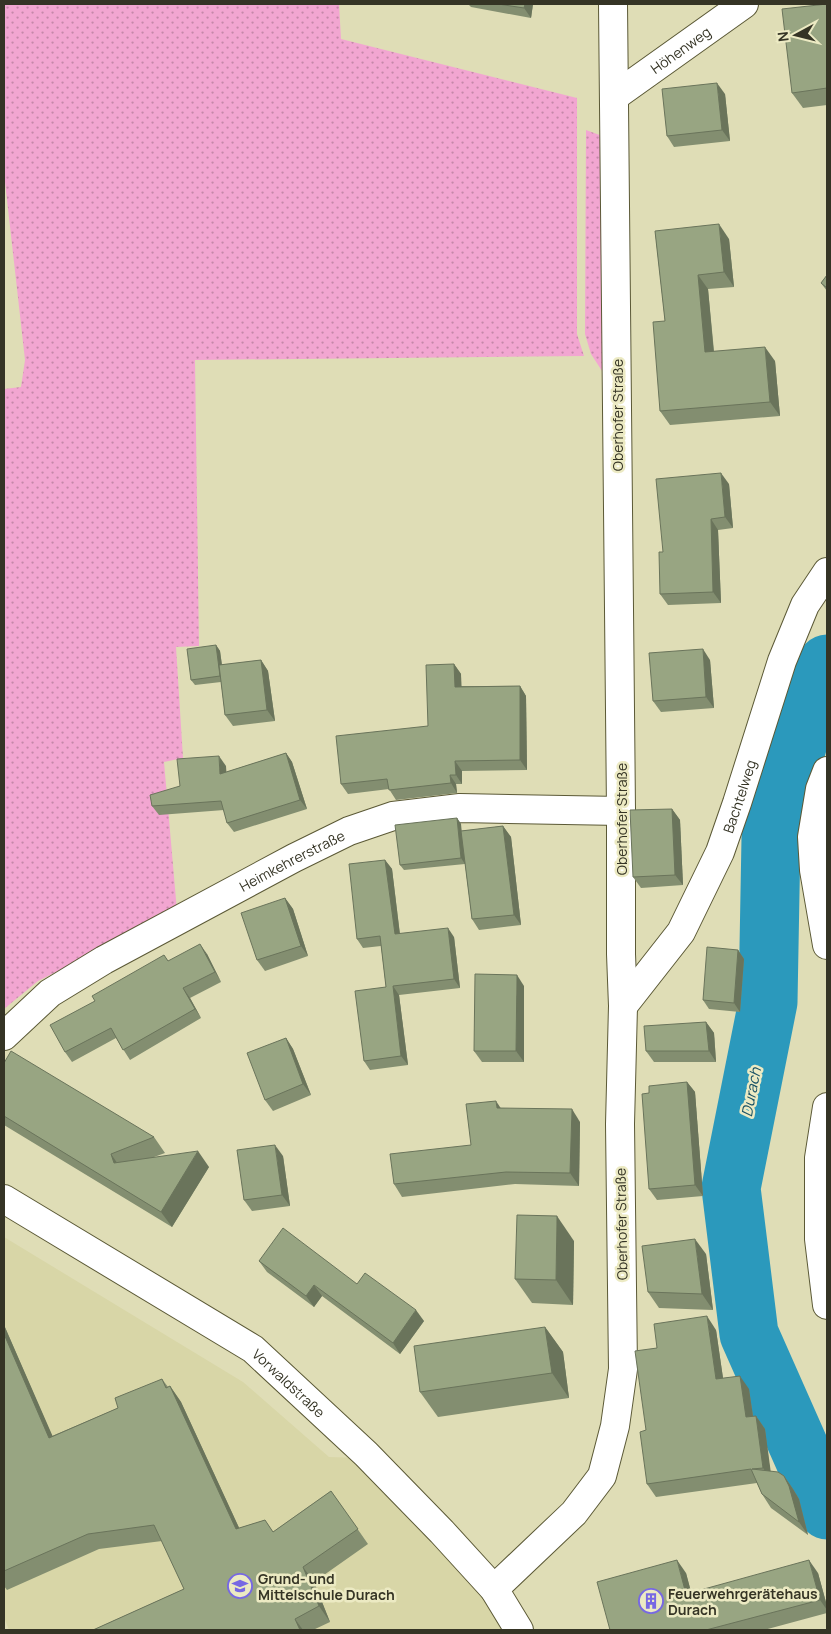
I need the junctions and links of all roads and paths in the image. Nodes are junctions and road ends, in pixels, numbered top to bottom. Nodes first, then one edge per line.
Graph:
1 (613, 4) edge
2 (744, 4) edge
3 (615, 96) junction
4 (827, 572) edge
5 (827, 771) edge
6 (621, 811) junction
7 (827, 944) edge
8 (623, 1006) junction
9 (4, 1036) edge
10 (827, 1107) edge
11 (4, 1199) edge
12 (827, 1305) edge
13 (494, 1589) junction
14 (519, 1630) edge

1 - 3 street, Oberhofer Straße
2 - 3 street, Höhenweg
3 - 6 street, Oberhofer Straße
4 - 8 street, Bachtelweg
5 - 7 street
6 - 8 street, Oberhofer Straße
6 - 9 street, Heimkehrerstraße
8 - 13 street, Oberhofer Straße
10 - 12 street
11 - 13 street, Vorwaldstraße
13 - 14 street, Vorwaldstraße

